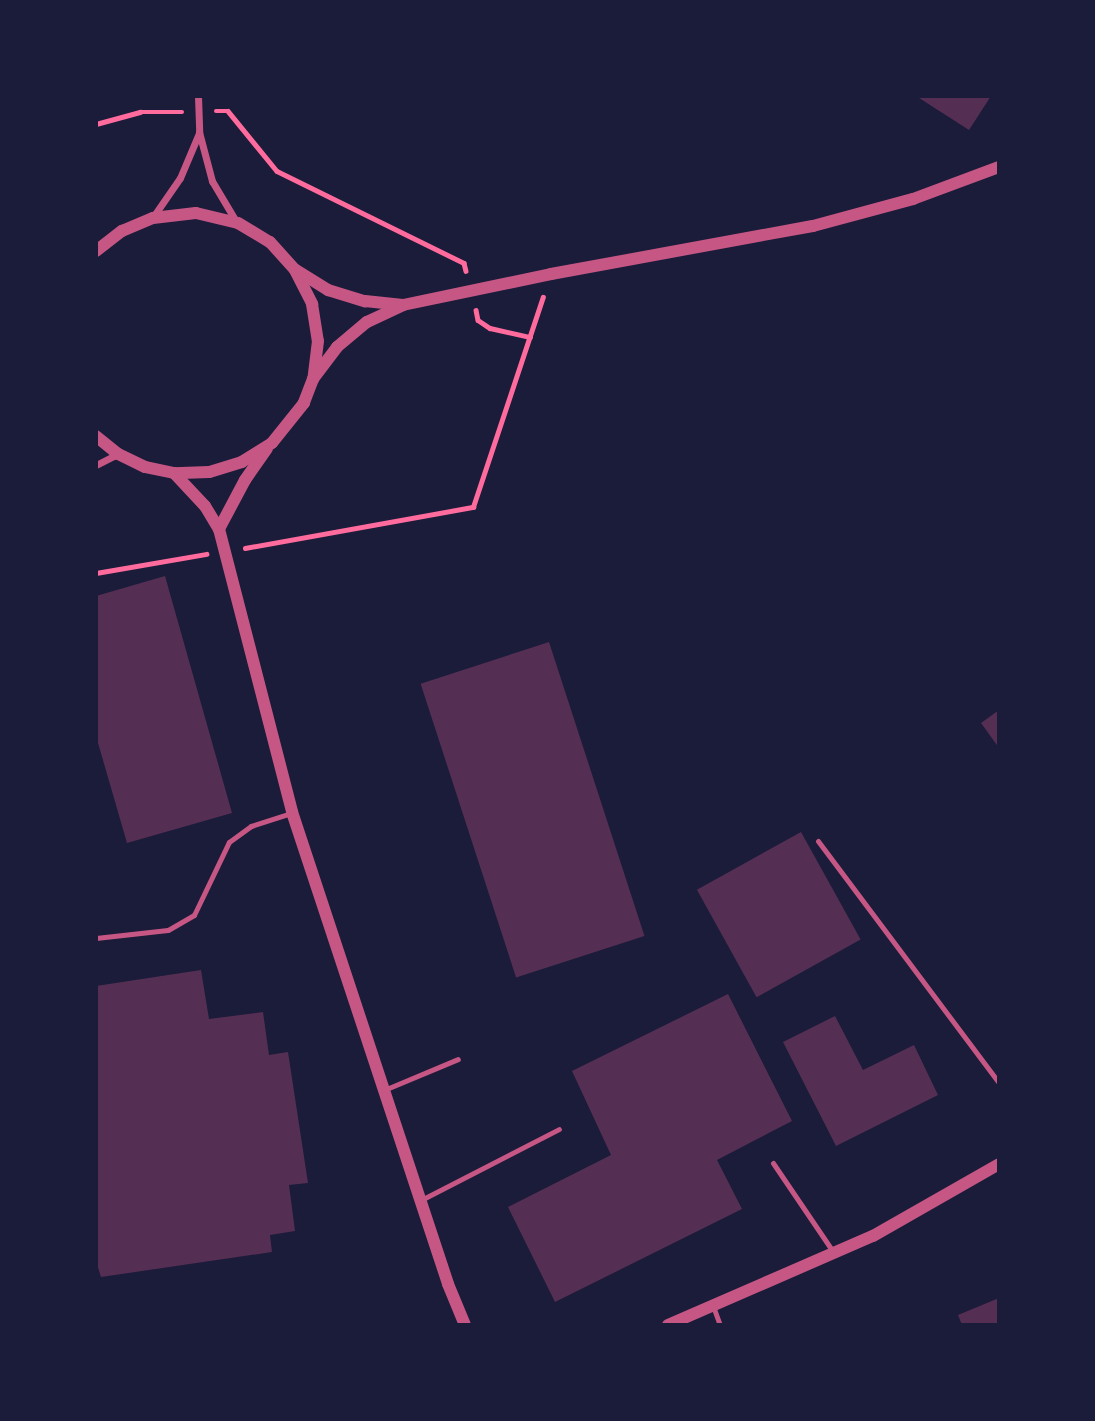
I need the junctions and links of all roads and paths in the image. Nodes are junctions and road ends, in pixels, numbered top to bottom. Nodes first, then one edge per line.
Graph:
1 (198, 96) edge
2 (199, 111) junction
3 (96, 124) edge
4 (199, 132) junction
5 (999, 167) edge
6 (153, 218) junction
7 (238, 223) junction
8 (96, 251) edge
9 (295, 270) junction
10 (551, 274) junction
11 (471, 289) junction
12 (403, 305) junction
13 (530, 337) junction
14 (313, 379) junction
15 (96, 436) edge
16 (272, 443) junction
17 (118, 454) junction
18 (96, 465) edge
19 (174, 473) junction
20 (219, 529) junction
21 (224, 551) junction
22 (96, 573) edge
23 (292, 813) junction
24 (818, 841) dead end
25 (96, 938) edge
26 (458, 1059) dead end
27 (999, 1083) edge
28 (384, 1090) junction
29 (559, 1129) dead end
30 (773, 1163) dead end
31 (999, 1164) edge
32 (421, 1200) junction
33 (834, 1253) junction
34 (713, 1306) junction
35 (465, 1325) edge
36 (668, 1325) edge
37 (720, 1325) edge

1 - 2 street
2 - 3 path
2 - 4 street
2 - 11 path
4 - 6 street
4 - 7 street
5 - 10 street
6 - 7 street
6 - 8 street
7 - 9 street
9 - 12 street
9 - 14 street
10 - 11 street
10 - 13 path
11 - 12 street
11 - 13 path
12 - 14 street
13 - 21 path
14 - 16 street
15 - 17 street
16 - 19 street
16 - 20 street
17 - 18 street
17 - 19 street
19 - 20 street
20 - 21 street
21 - 22 path
21 - 23 street
23 - 25 lane
23 - 28 street
24 - 27 lane
26 - 28 lane
28 - 32 street
29 - 32 lane
30 - 33 lane
31 - 33 street
32 - 35 street
33 - 34 street
34 - 36 street
34 - 37 lane

